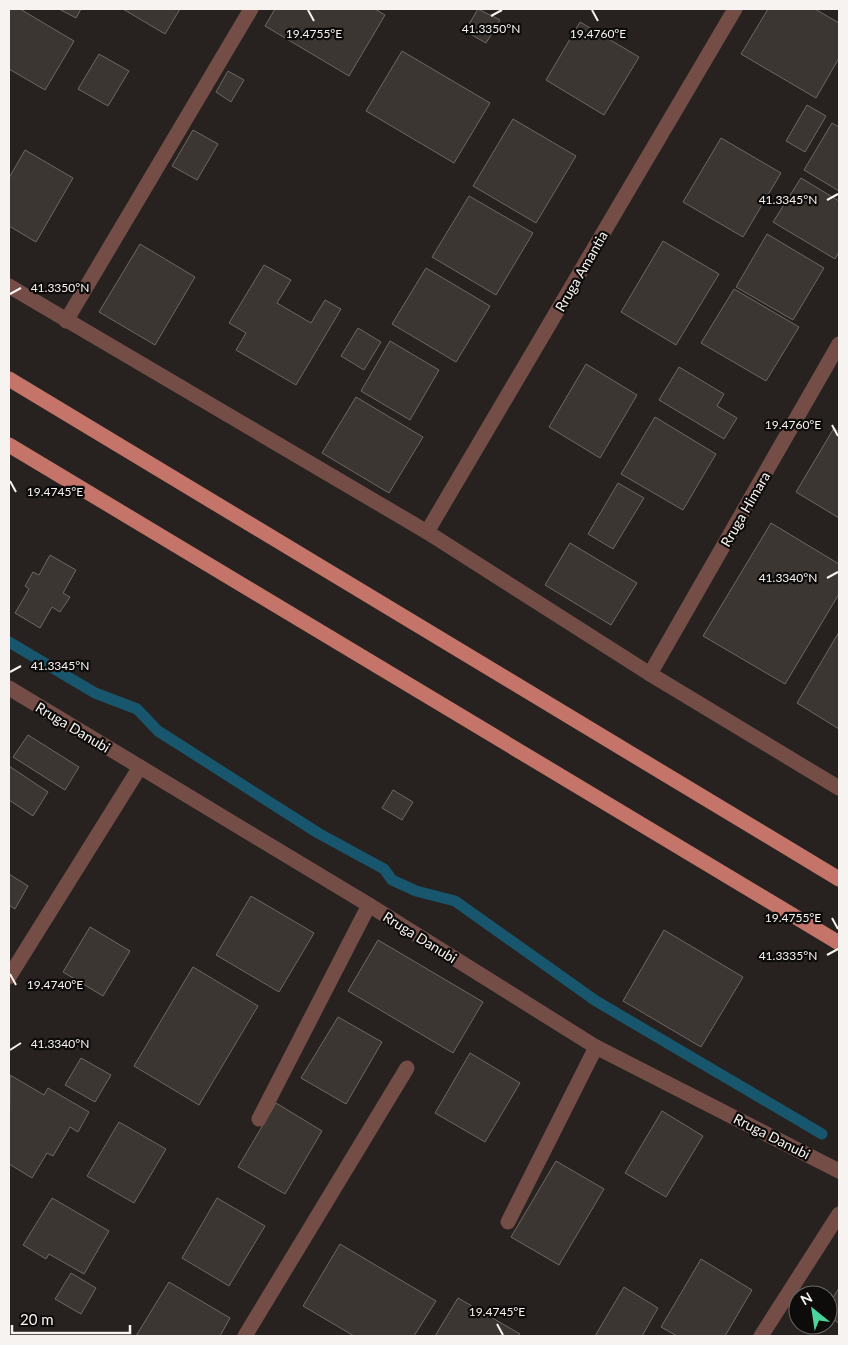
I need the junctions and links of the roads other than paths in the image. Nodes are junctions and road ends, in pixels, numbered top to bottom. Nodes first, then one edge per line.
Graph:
1 (251, 9) edge
2 (734, 9) edge
3 (9, 286) edge
4 (66, 321) junction
5 (839, 344) edge
6 (9, 379) edge
7 (9, 445) edge
8 (427, 532) junction
9 (650, 674) junction
10 (9, 688) edge
11 (140, 768) junction
12 (839, 788) edge
13 (839, 879) edge
14 (369, 905) junction
15 (839, 943) edge
16 (9, 977) edge
17 (596, 1047) junction
18 (407, 1068) dead end
19 (259, 1119) dead end
20 (839, 1171) edge
21 (839, 1214) edge
22 (508, 1222) dead end
23 (245, 1336) edge
24 (761, 1336) edge

1 - 4 street
2 - 8 street, Rruga Amantia
3 - 4 street
4 - 8 street
5 - 9 street, Rruga Himara
6 - 13 main road
7 - 15 main road
8 - 9 street
9 - 12 street
10 - 11 street, Rruga Danubi
11 - 14 street, Rruga Danubi
11 - 16 street
14 - 17 street, Rruga Danubi
14 - 19 street
17 - 20 street, Rruga Danubi
17 - 22 street
18 - 23 street
21 - 24 street

